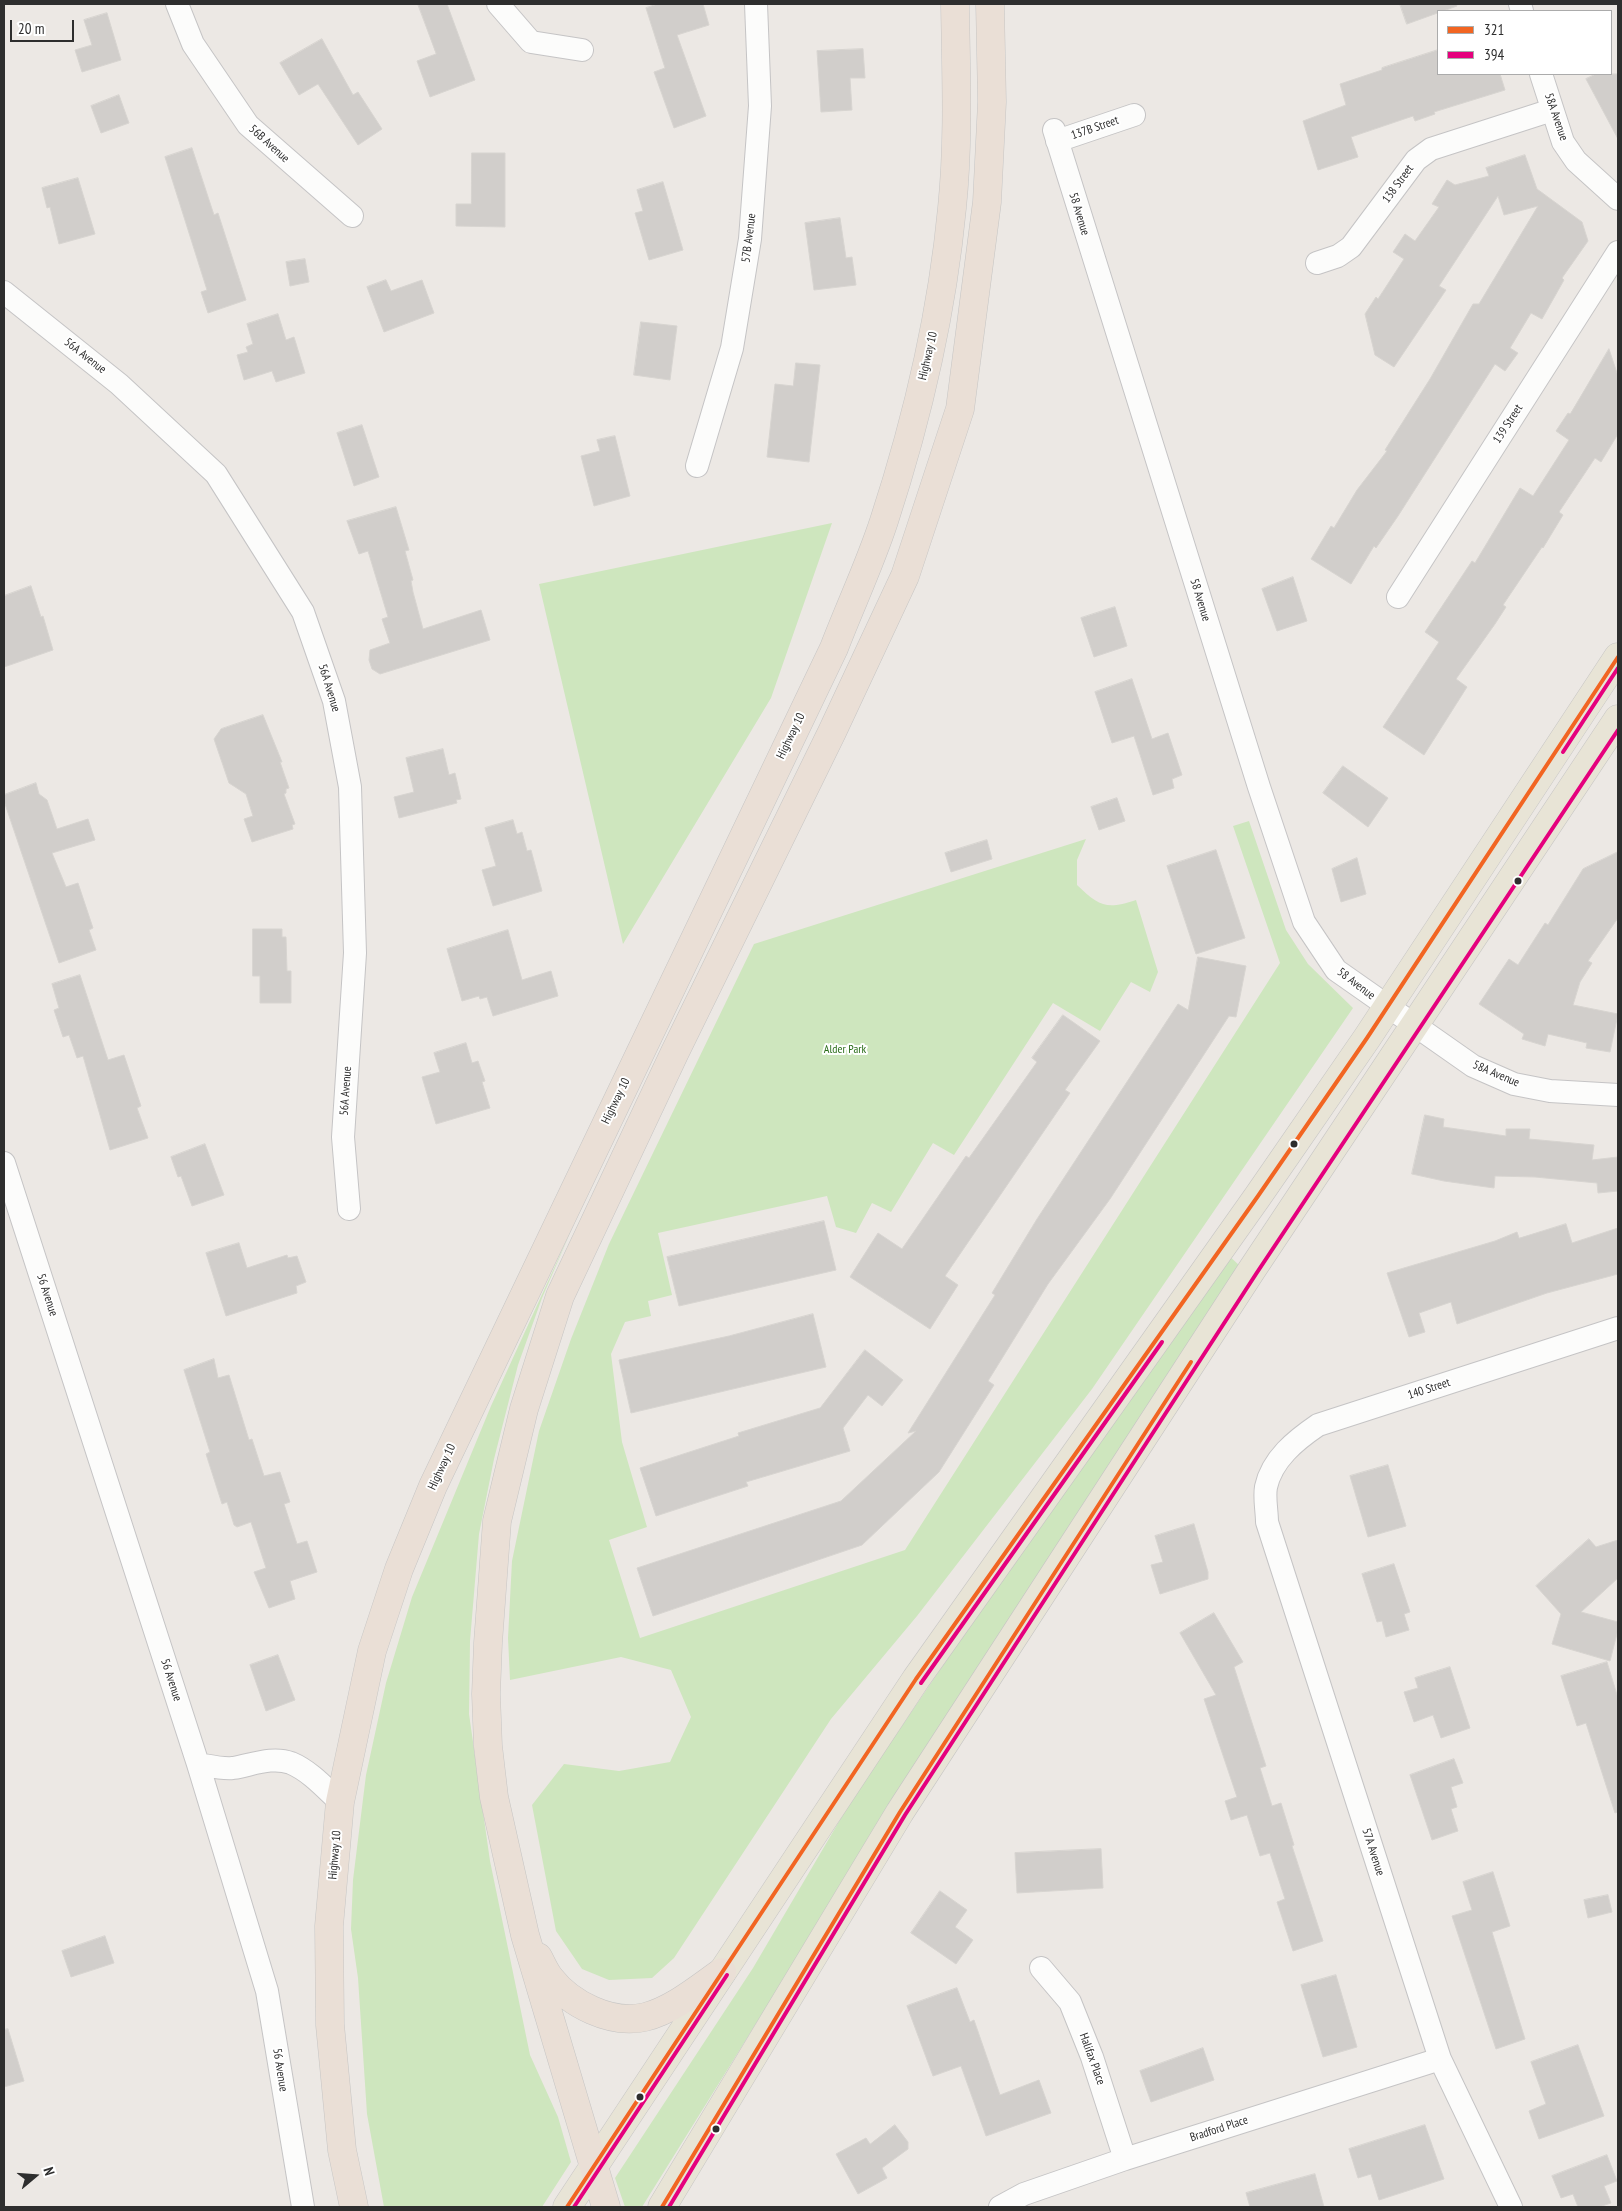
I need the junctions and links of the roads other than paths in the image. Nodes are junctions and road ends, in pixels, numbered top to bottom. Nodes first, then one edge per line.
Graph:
1 (177, 4) edge
2 (498, 4) edge
3 (756, 4) edge
4 (955, 4) edge
5 (990, 4) edge
6 (582, 50) dead end
7 (1541, 75) edge
8 (1552, 110) junction
9 (1134, 115) dead end
10 (1055, 136) joint
11 (1618, 199) edge
12 (352, 216) dead end
13 (1618, 252) edge
14 (1318, 263) dead end
15 (4, 292) edge
16 (697, 466) dead end
17 (1398, 597) dead end
18 (1618, 657) edge
19 (1618, 719) edge
20 (1388, 1007) junction
21 (1415, 1026) junction
22 (1618, 1095) edge
23 (4, 1163) edge
24 (349, 1208) dead end
25 (1618, 1328) edge
26 (1266, 1487) joint
27 (198, 1764) junction
28 (340, 1802) junction
29 (524, 1935) junction
30 (1041, 1968) dead end
31 (722, 1972) junction
32 (1440, 2059) junction
33 (1125, 2159) junction
34 (594, 2166) junction
35 (1027, 2201) edge
36 (303, 2207) edge
37 (354, 2207) edge
38 (567, 2207) edge
39 (606, 2207) edge
40 (662, 2207) edge
41 (1000, 2207) edge
42 (1510, 2207) edge

1 - 12 street, 56B Avenue
2 - 6 street
3 - 16 street, 57B Avenue
4 - 28 highway, Highway 10
5 - 29 highway
7 - 8 street, 58A Avenue
8 - 11 street, 58A Avenue
8 - 14 street, 138 Street
9 - 10 street, 137B Street
10 - 20 street, 58 Avenue
13 - 17 street, 139 Street
15 - 24 street, 56A Avenue
18 - 20 main road
19 - 21 main road
20 - 21 street, 58 Avenue
20 - 31 main road
21 - 22 street, 58A Avenue
21 - 40 main road
23 - 27 street, 56 Avenue
25 - 26 street, 140 Street
26 - 32 street, 57A Avenue
27 - 28 street
27 - 36 street, 56 Avenue
28 - 37 highway, Highway 10
29 - 31 highway
29 - 34 highway
30 - 33 street, Halifax Place
31 - 34 main road
32 - 33 street, Bradford Place
32 - 42 street, 57A Avenue
33 - 35 street, Bradford Place
34 - 38 main road
34 - 39 highway
35 - 41 street, Bradford Place

